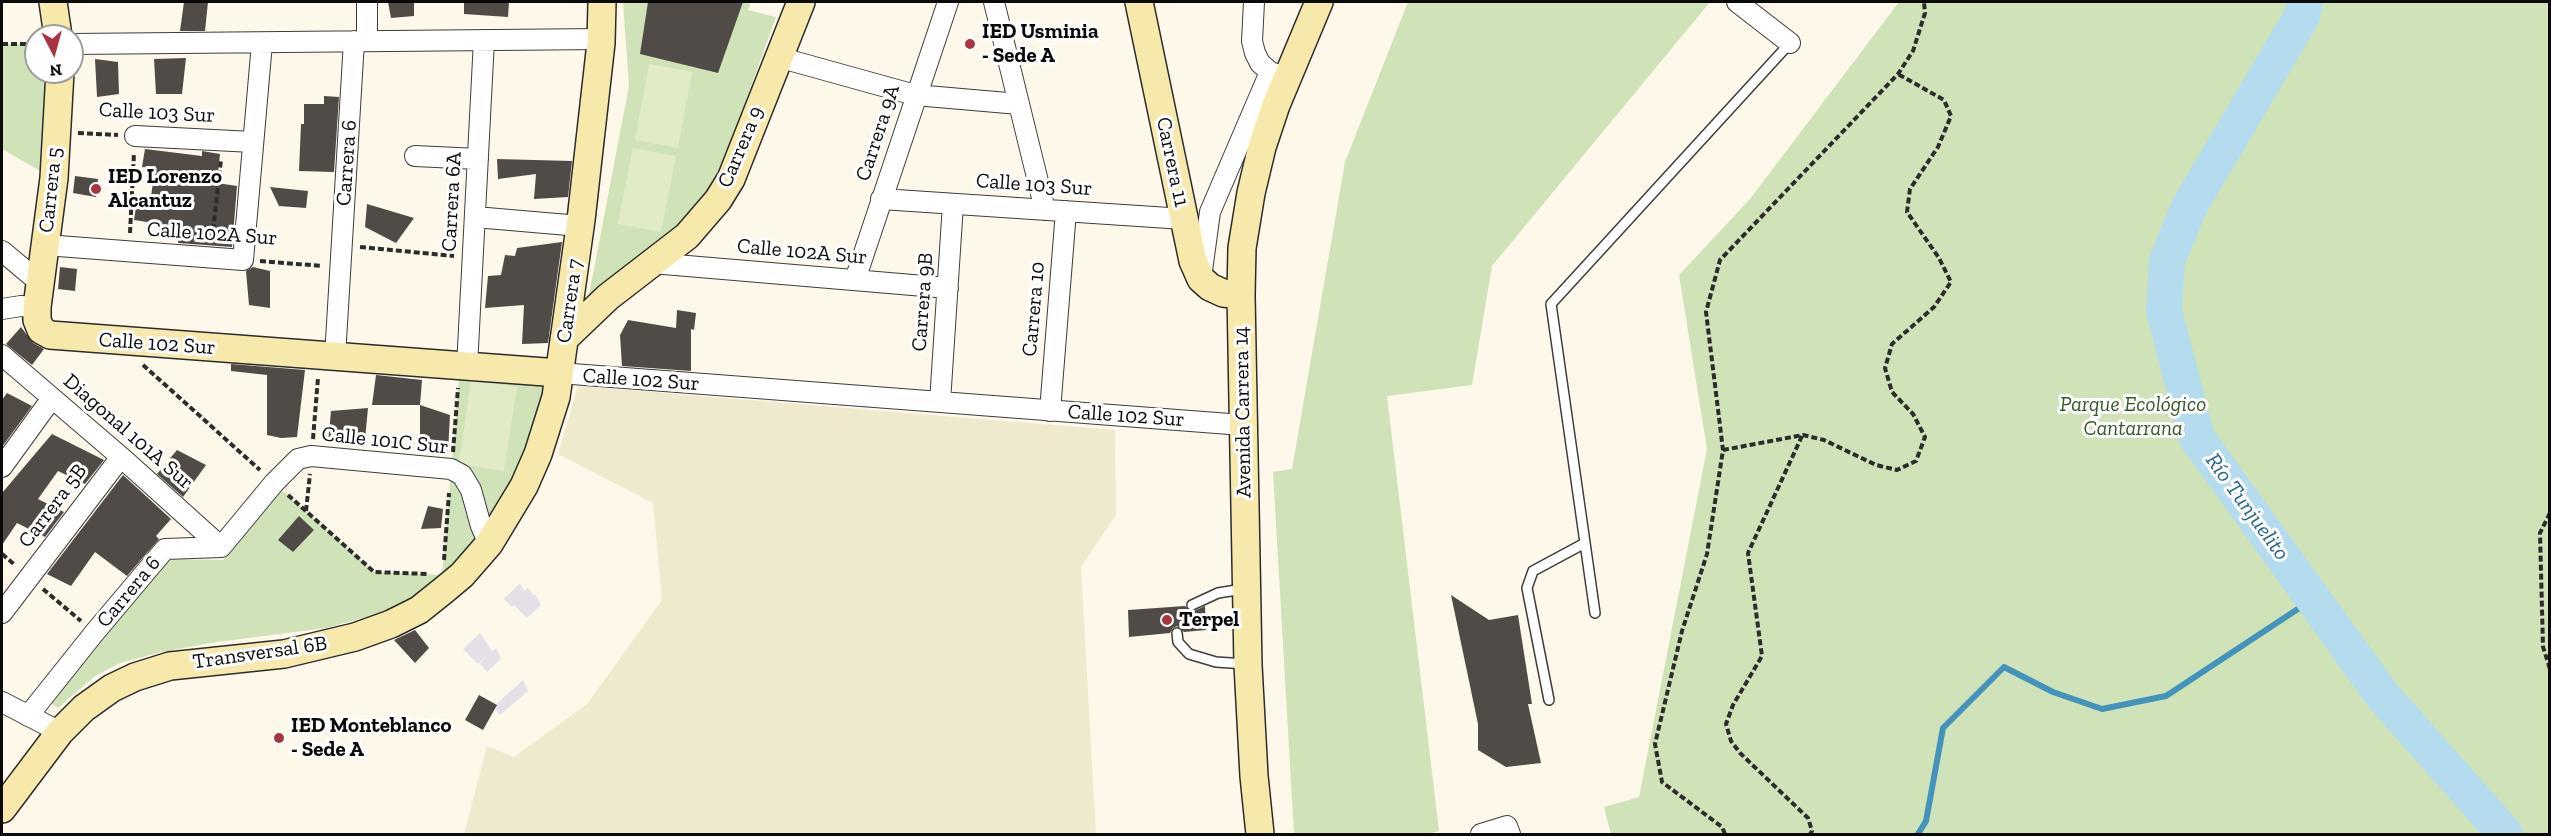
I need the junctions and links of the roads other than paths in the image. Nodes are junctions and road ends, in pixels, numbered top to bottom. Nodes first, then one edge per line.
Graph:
1 (53, 2) edge
2 (367, 2) edge
3 (602, 2) edge
4 (801, 2) edge
5 (948, 2) edge
6 (994, 2) edge
7 (1139, 2) edge
8 (1254, 2) edge
9 (1319, 2) edge
10 (1737, 2) edge
11 (56, 24) edge
12 (601, 39) junction
13 (484, 40) junction
14 (360, 41) junction
15 (262, 43) junction
16 (1790, 43) joint
17 (84, 44) edge
18 (778, 57) junction
19 (1278, 75) junction
20 (59, 84) edge
21 (915, 95) junction
22 (1019, 104) junction
23 (135, 136) road end
24 (254, 142) junction
25 (415, 156) dead end
26 (478, 159) junction
27 (881, 199) junction
28 (953, 204) junction
29 (1045, 210) junction
30 (1066, 212) junction
31 (475, 217) junction
32 (1184, 219) junction
33 (580, 226) junction
34 (45, 245) junction
35 (2, 251) edge
36 (652, 264) junction
37 (1201, 279) junction
38 (855, 280) junction
39 (948, 288) junction
40 (1240, 295) junction
41 (39, 306) junction
42 (2, 309) edge
43 (564, 339) junction
44 (2, 355) edge
45 (327, 357) junction
46 (467, 367) junction
47 (560, 374) junction
48 (52, 398) junction
49 (940, 402) junction
50 (1050, 411) junction
51 (1243, 425) junction
52 (121, 457) junction
53 (2, 467) edge
54 (1585, 543) junction
55 (489, 544) junction
56 (222, 547) junction
57 (462, 575) joint
58 (1247, 588) junction
59 (1192, 605) dead end
60 (1594, 613) dead end
61 (2, 614) edge
62 (1177, 633) dead end
63 (1248, 664) junction
64 (1549, 700) dead end
65 (2, 702) edge
66 (28, 716) junction
67 (60, 732) junction
68 (2, 809) edge
69 (1509, 830) edge
70 (1260, 834) edge
71 (1481, 834) edge

1 - 11 street
2 - 14 street, Carrera 6
3 - 12 street, Carrera 7
4 - 18 street, Carrera 9
5 - 21 street, Carrera 9A
6 - 22 street
7 - 32 street, Carrera 11
8 - 19 street
9 - 19 street, Avenida Carrera 14
10 - 16 street
12 - 13 street
12 - 33 street, Carrera 7
13 - 14 street
13 - 26 street, Carrera 6A
14 - 15 street
14 - 45 street, Carrera 6
15 - 17 street
15 - 24 street
16 - 54 lane
18 - 21 street
18 - 36 street, Carrera 9
19 - 37 street
19 - 40 street, Avenida Carrera 14
20 - 34 street, Carrera 5
21 - 22 street
21 - 27 street, Carrera 9A
22 - 29 street
23 - 24 street, Calle 103 Sur
24 - 34 street, Calle 102A Sur
25 - 26 street
26 - 31 street, Carrera 6A
27 - 28 street, Calle 103 Sur
27 - 38 street, Carrera 9A
28 - 29 street, Calle 103 Sur
28 - 39 street, Carrera 9B
29 - 30 street, Calle 103 Sur
30 - 32 street, Calle 103 Sur
30 - 50 street, Carrera 10
31 - 33 street
31 - 46 street, Carrera 6A
32 - 37 street, Carrera 11
33 - 43 street, Carrera 7
34 - 41 street, Carrera 5
35 - 41 street
36 - 38 street, Calle 102A Sur
36 - 43 street, Carrera 9
37 - 40 street
38 - 39 street, Calle 102A Sur
39 - 49 street, Carrera 9B
40 - 51 street, Avenida Carrera 14
41 - 42 street
41 - 45 street, Calle 102 Sur
43 - 47 street, Carrera 7
44 - 48 street, Diagonal 101A Sur
45 - 46 street, Calle 102 Sur
46 - 47 street, Calle 102 Sur
47 - 49 street, Calle 102 Sur
47 - 55 street, Carrera 7
48 - 52 street, Diagonal 101A Sur
48 - 53 street
49 - 50 street, Calle 102 Sur
50 - 51 street, Calle 102 Sur
51 - 58 street, Avenida Carrera 14
52 - 56 street, Diagonal 101A Sur
52 - 61 street, Carrera 5B
54 - 60 lane
54 - 64 lane
55 - 56 street, Calle 101C Sur
55 - 57 street, Carrera 7
56 - 66 street, Carrera 6
57 - 67 street, Transversal 6B
58 - 59 lane
58 - 63 street, Avenida Carrera 14
62 - 63 lane
63 - 70 street, Avenida Carrera 14
65 - 66 street
66 - 67 street
67 - 68 street
69 - 71 street

